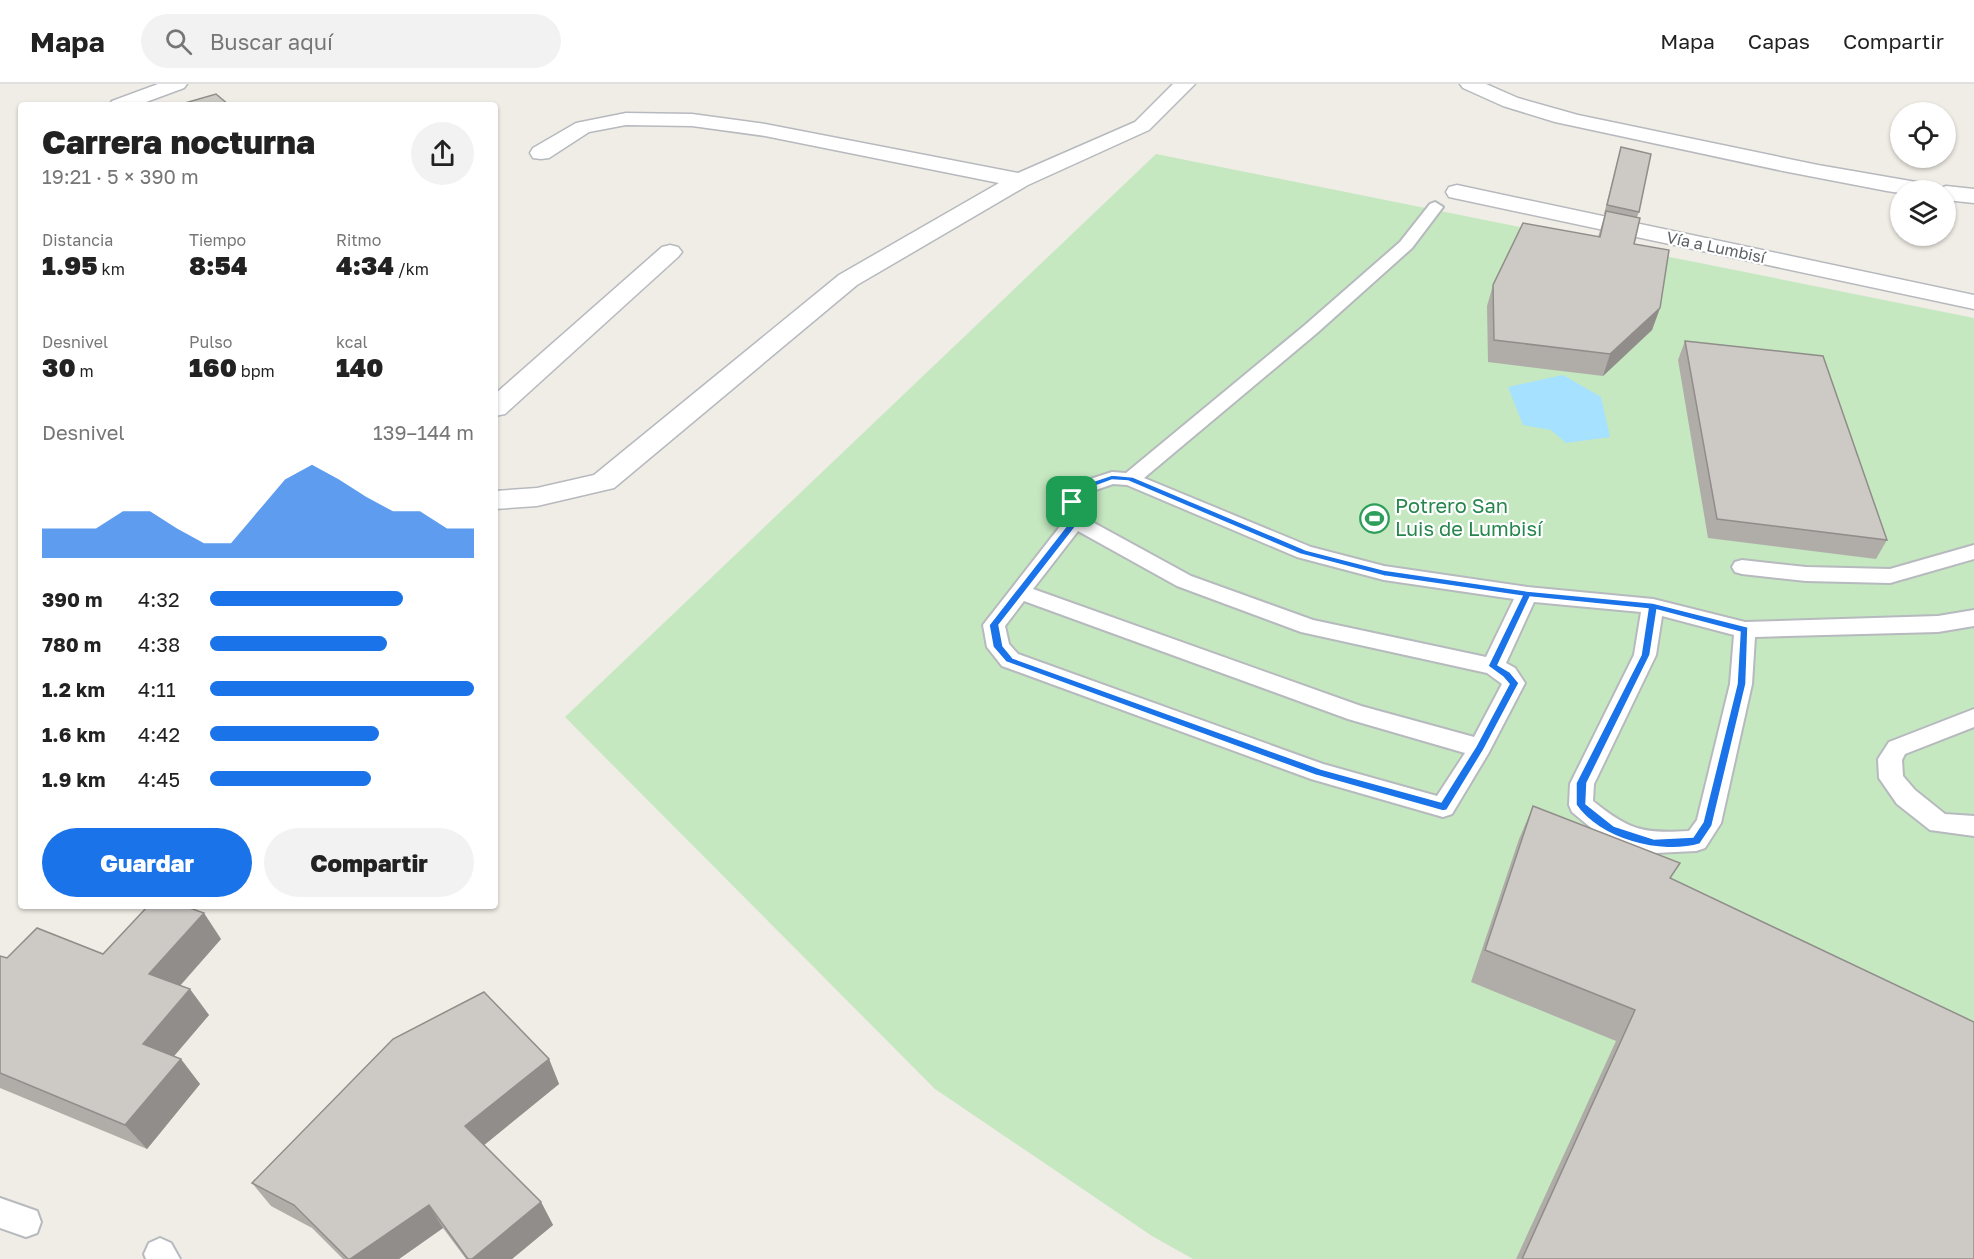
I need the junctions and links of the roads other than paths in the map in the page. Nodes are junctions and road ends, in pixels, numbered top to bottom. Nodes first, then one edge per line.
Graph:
1 (177, 84) edge
2 (1185, 84) edge
3 (1470, 84) edge
4 (127, 102) edge
5 (541, 153) dead end
6 (1020, 180) junction
7 (1890, 185) edge
8 (1457, 192) dead end
9 (1956, 195) edge
10 (1974, 196) edge
11 (1435, 207) dead end
12 (670, 252) dead end
13 (1974, 302) edge
14 (498, 405) edge
15 (1130, 478) junction
16 (498, 500) edge
17 (1075, 521) junction
18 (1974, 552) edge
19 (1742, 567) dead end
20 (1020, 592) junction
21 (1527, 594) junction
22 (1653, 606) junction
23 (1974, 618) edge
24 (1745, 630) junction
25 (1493, 666) junction
26 (1974, 718) edge
27 (1480, 748) junction
28 (1974, 826) edge

1 - 4 street
2 - 6 street
3 - 7 street
5 - 6 street
6 - 16 street
8 - 13 street, Vía a Lumbisí
9 - 10 street
11 - 15 lane
12 - 14 street
15 - 17 lane
15 - 21 lane
17 - 20 lane
17 - 25 lane
18 - 19 lane
20 - 27 lane
20 - 27 lane
21 - 22 lane
21 - 25 lane
22 - 24 lane
22 - 24 lane
23 - 24 lane
25 - 27 lane
26 - 28 lane

